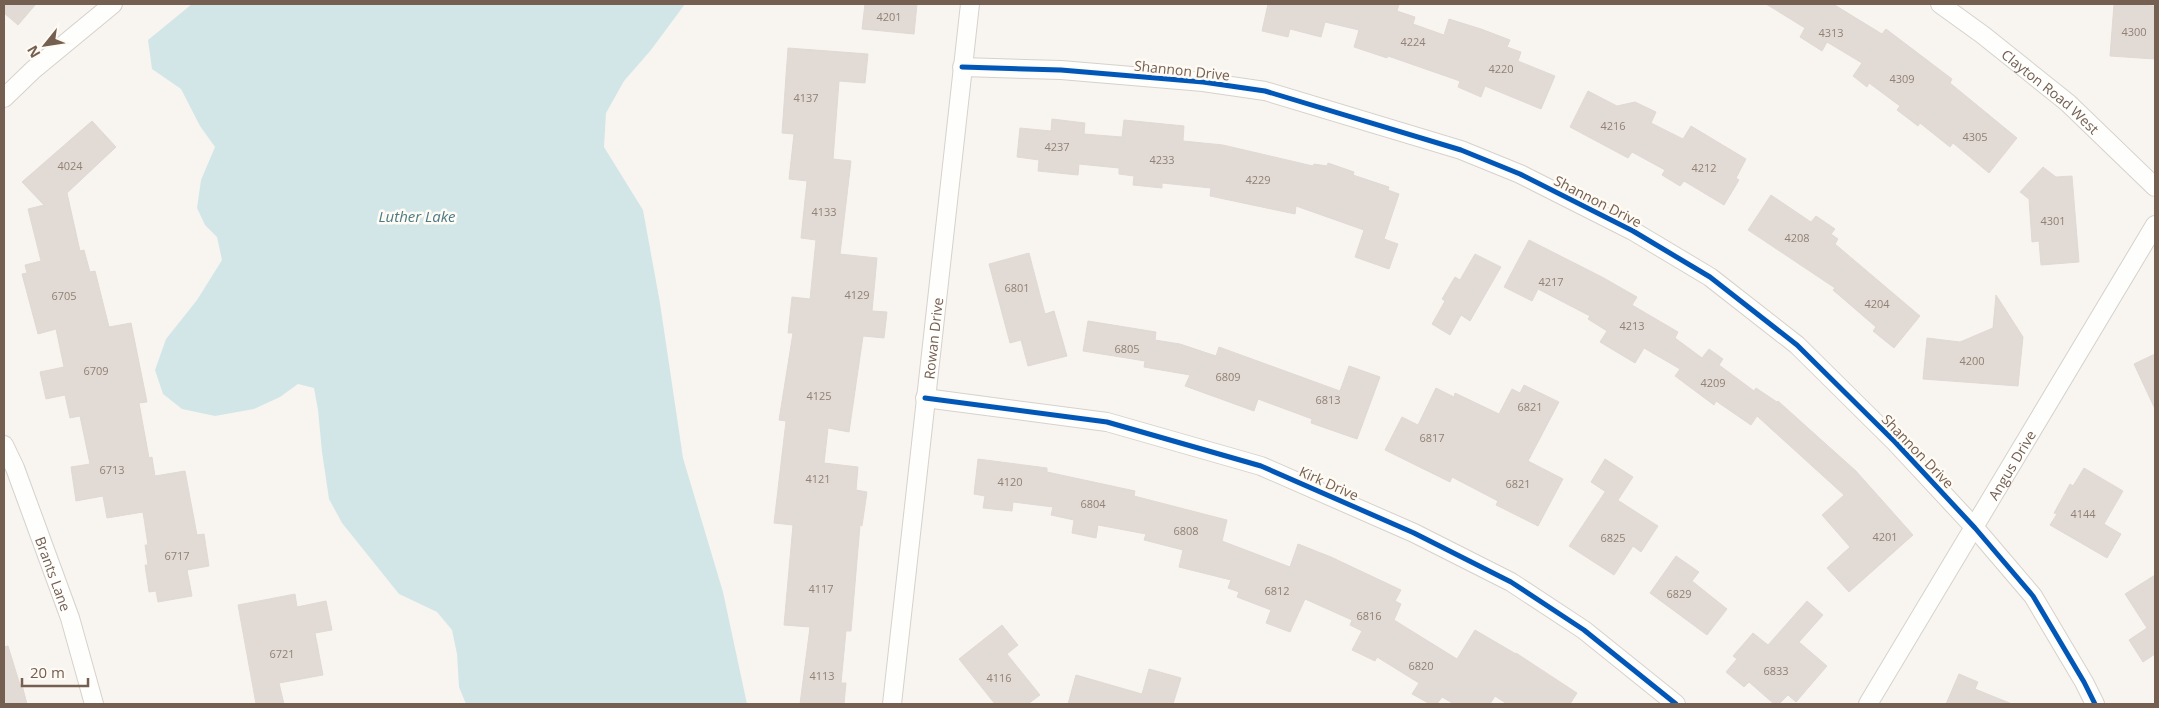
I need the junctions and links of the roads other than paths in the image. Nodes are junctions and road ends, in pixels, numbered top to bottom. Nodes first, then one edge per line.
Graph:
1 (113, 4) edge
2 (970, 4) edge
3 (1940, 4) edge
4 (962, 67) junction
5 (4, 98) edge
6 (2155, 187) edge
7 (2155, 225) edge
8 (925, 398) junction
9 (4, 445) edge
10 (1975, 528) junction
11 (94, 704) edge
12 (892, 704) edge
13 (1676, 704) edge
14 (1868, 704) edge
15 (2095, 704) edge

1 - 5 street
2 - 4 street, Rowan Drive
3 - 6 street, Clayton Road West
4 - 8 street, Rowan Drive
4 - 10 street, Shannon Drive
7 - 10 street, Angus Drive
8 - 12 street, Rowan Drive
8 - 13 street, Kirk Drive
9 - 11 street, Brants Lane
10 - 14 street, Angus Drive
10 - 15 street, Shannon Drive

